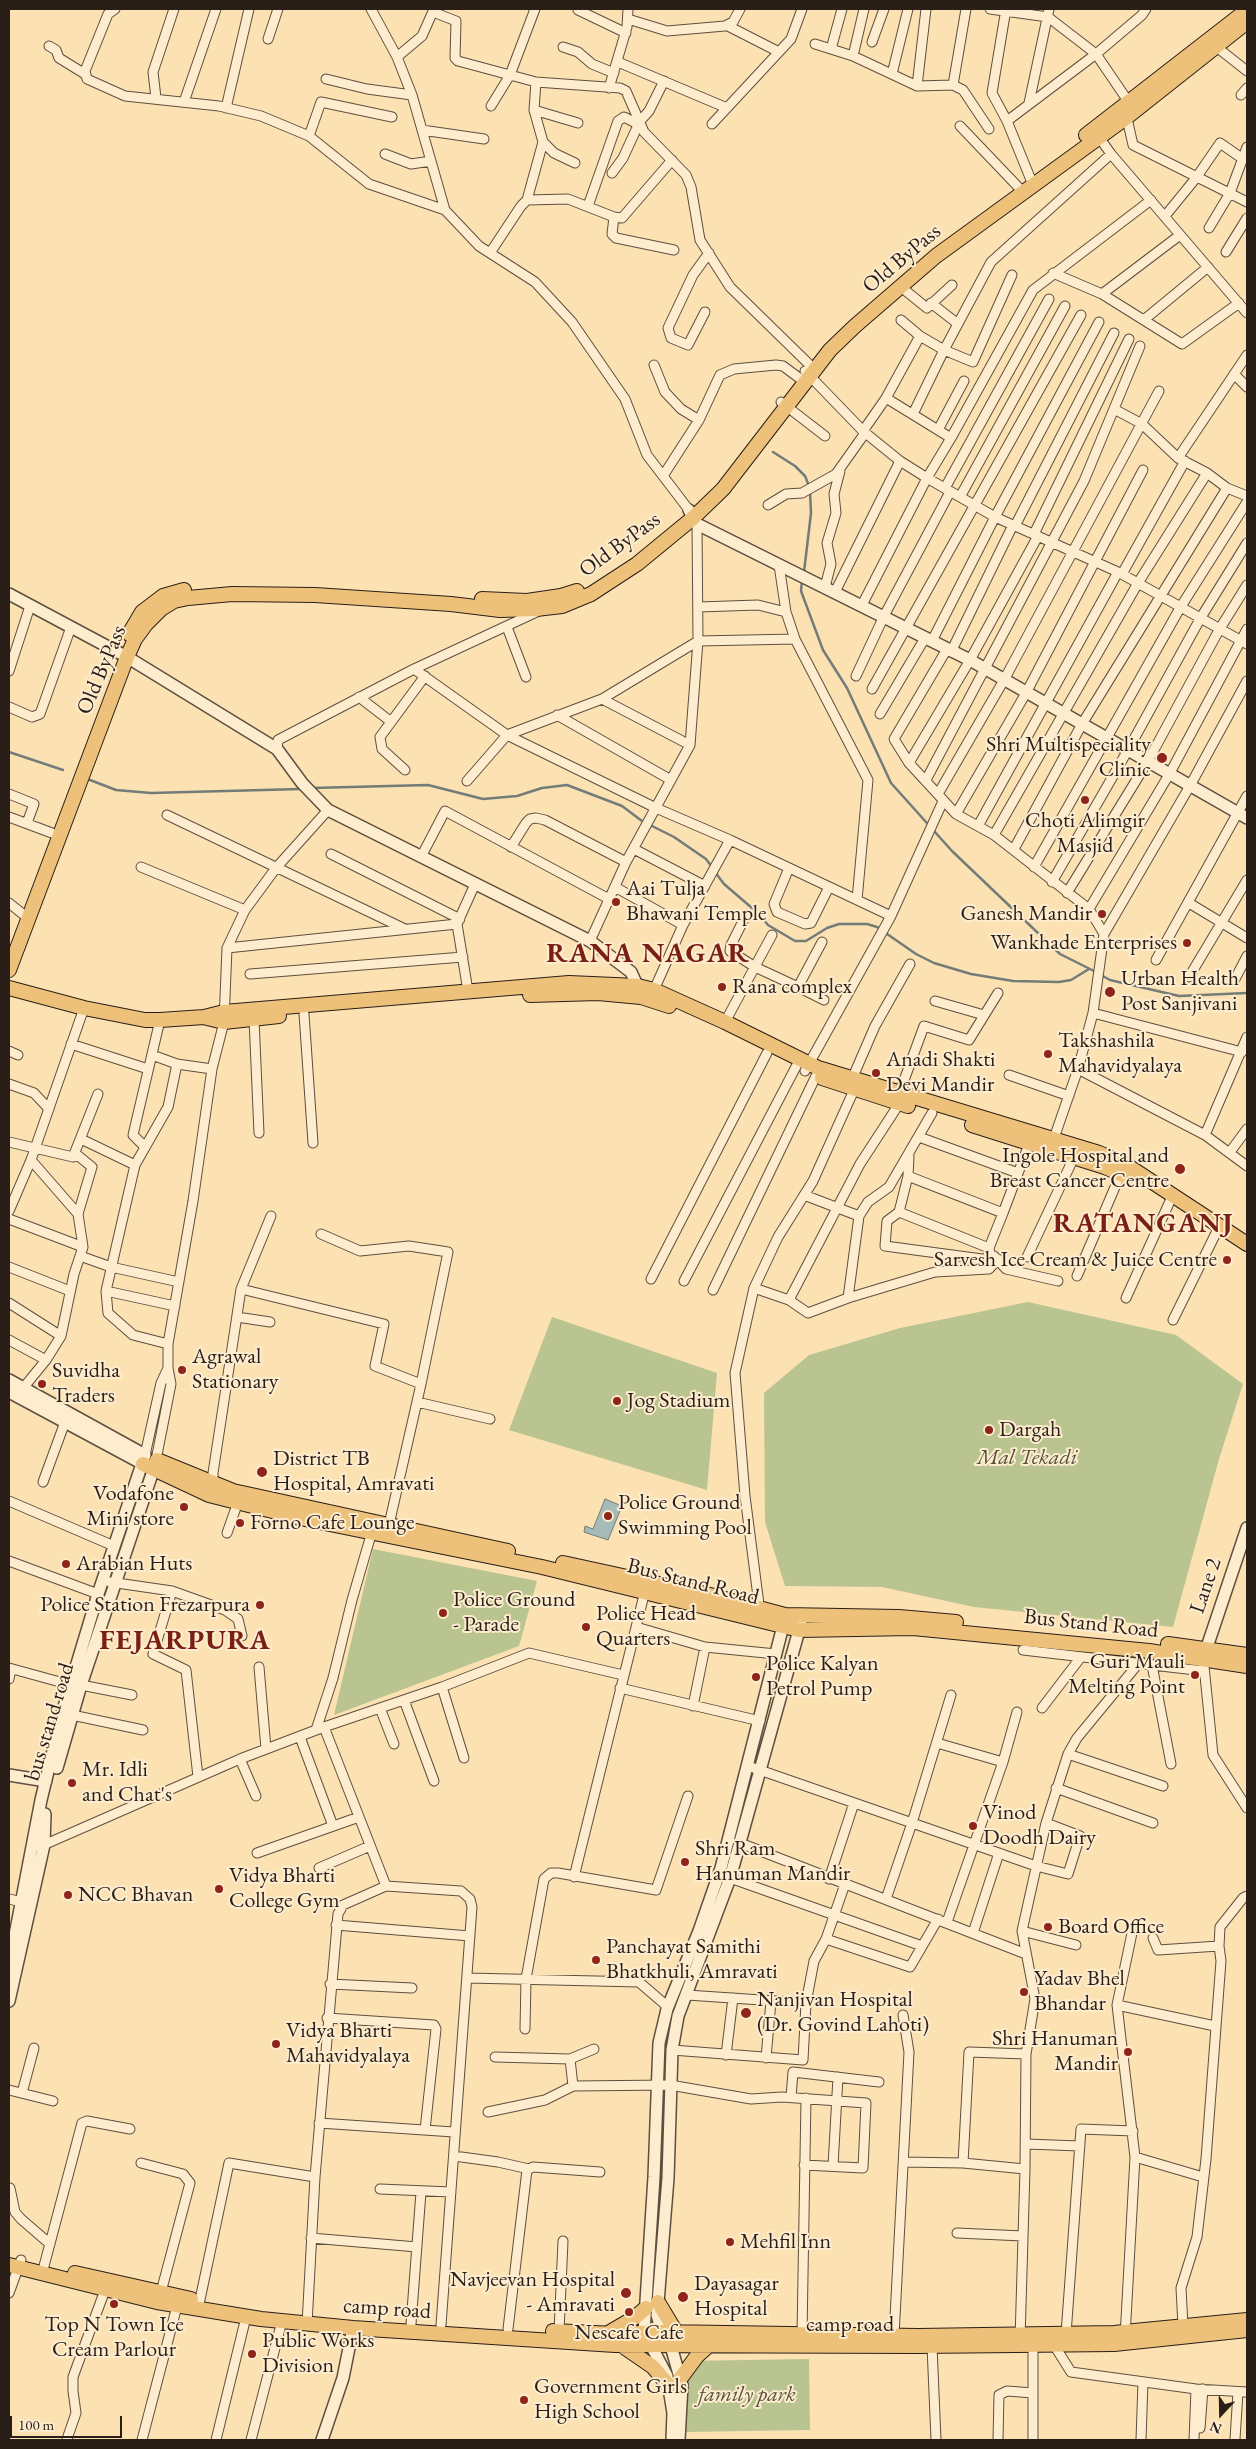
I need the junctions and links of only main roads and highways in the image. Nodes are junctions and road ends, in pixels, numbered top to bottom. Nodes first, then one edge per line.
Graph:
1 (1247, 10) edge
2 (1247, 22) edge
3 (1212, 44) junction
4 (1026, 185) junction
5 (808, 374) junction
6 (123, 655) junction
7 (26, 917) junction
8 (9, 950) edge
9 (9, 970) edge
10 (9, 988) edge
11 (644, 991) junction
12 (224, 1017) junction
13 (805, 1067) junction
14 (899, 1099) junction
15 (1031, 1139) junction
16 (1076, 1152) junction
17 (1247, 1244) edge
18 (1247, 1254) edge
19 (373, 1528) junction
20 (388, 1531) junction
21 (760, 1614) junction
22 (784, 1620) junction
23 (1247, 1655) edge
24 (1204, 1659) junction
25 (1247, 1666) edge
26 (14, 2262) edge
27 (199, 2305) junction
28 (1247, 2320) edge
29 (307, 2321) junction
30 (1231, 2327) junction
31 (1247, 2330) edge
32 (607, 2334) junction
33 (670, 2337) junction
34 (1125, 2337) junction
35 (1024, 2341) junction
36 (621, 2345) junction
37 (708, 2346) junction

1 - 3 main road, Old ByPass
2 - 3 main road, Old ByPass
3 - 4 main road, Old ByPass
4 - 5 main road, Old ByPass
4 - 5 main road, Old ByPass
5 - 6 main road, Old ByPass
6 - 7 main road, Old ByPass
6 - 7 main road
7 - 8 main road
7 - 9 main road, Old ByPass
10 - 12 main road
11 - 12 main road
11 - 12 main road
11 - 13 main road
11 - 13 main road
13 - 14 main road
14 - 15 main road
14 - 15 main road
15 - 16 main road
16 - 17 main road
16 - 18 main road
19 - 19 main road, Bus Stand Road
19 - 20 main road, Bus Stand Road
20 - 21 main road, Bus Stand Road
20 - 21 main road, Bus Stand Road
21 - 22 main road, Bus Stand Road
22 - 24 main road, Bus Stand Road
22 - 24 main road, Bus Stand Road
23 - 24 main road, Bus Stand Road
24 - 25 main road, Bus Stand Road
26 - 27 main road, camp road
26 - 27 main road, camp road
27 - 29 main road, camp road
27 - 29 main road, camp road
28 - 30 main road, camp road
29 - 32 main road, camp road
29 - 36 main road, camp road
30 - 31 main road, camp road
30 - 34 main road, camp road
30 - 34 main road, camp road
32 - 33 main road, camp road
32 - 33 main road
33 - 35 main road, camp road
33 - 36 main road, camp road
33 - 37 main road, camp road
34 - 35 main road, camp road
34 - 35 main road, camp road
35 - 37 main road, camp road
36 - 37 main road

